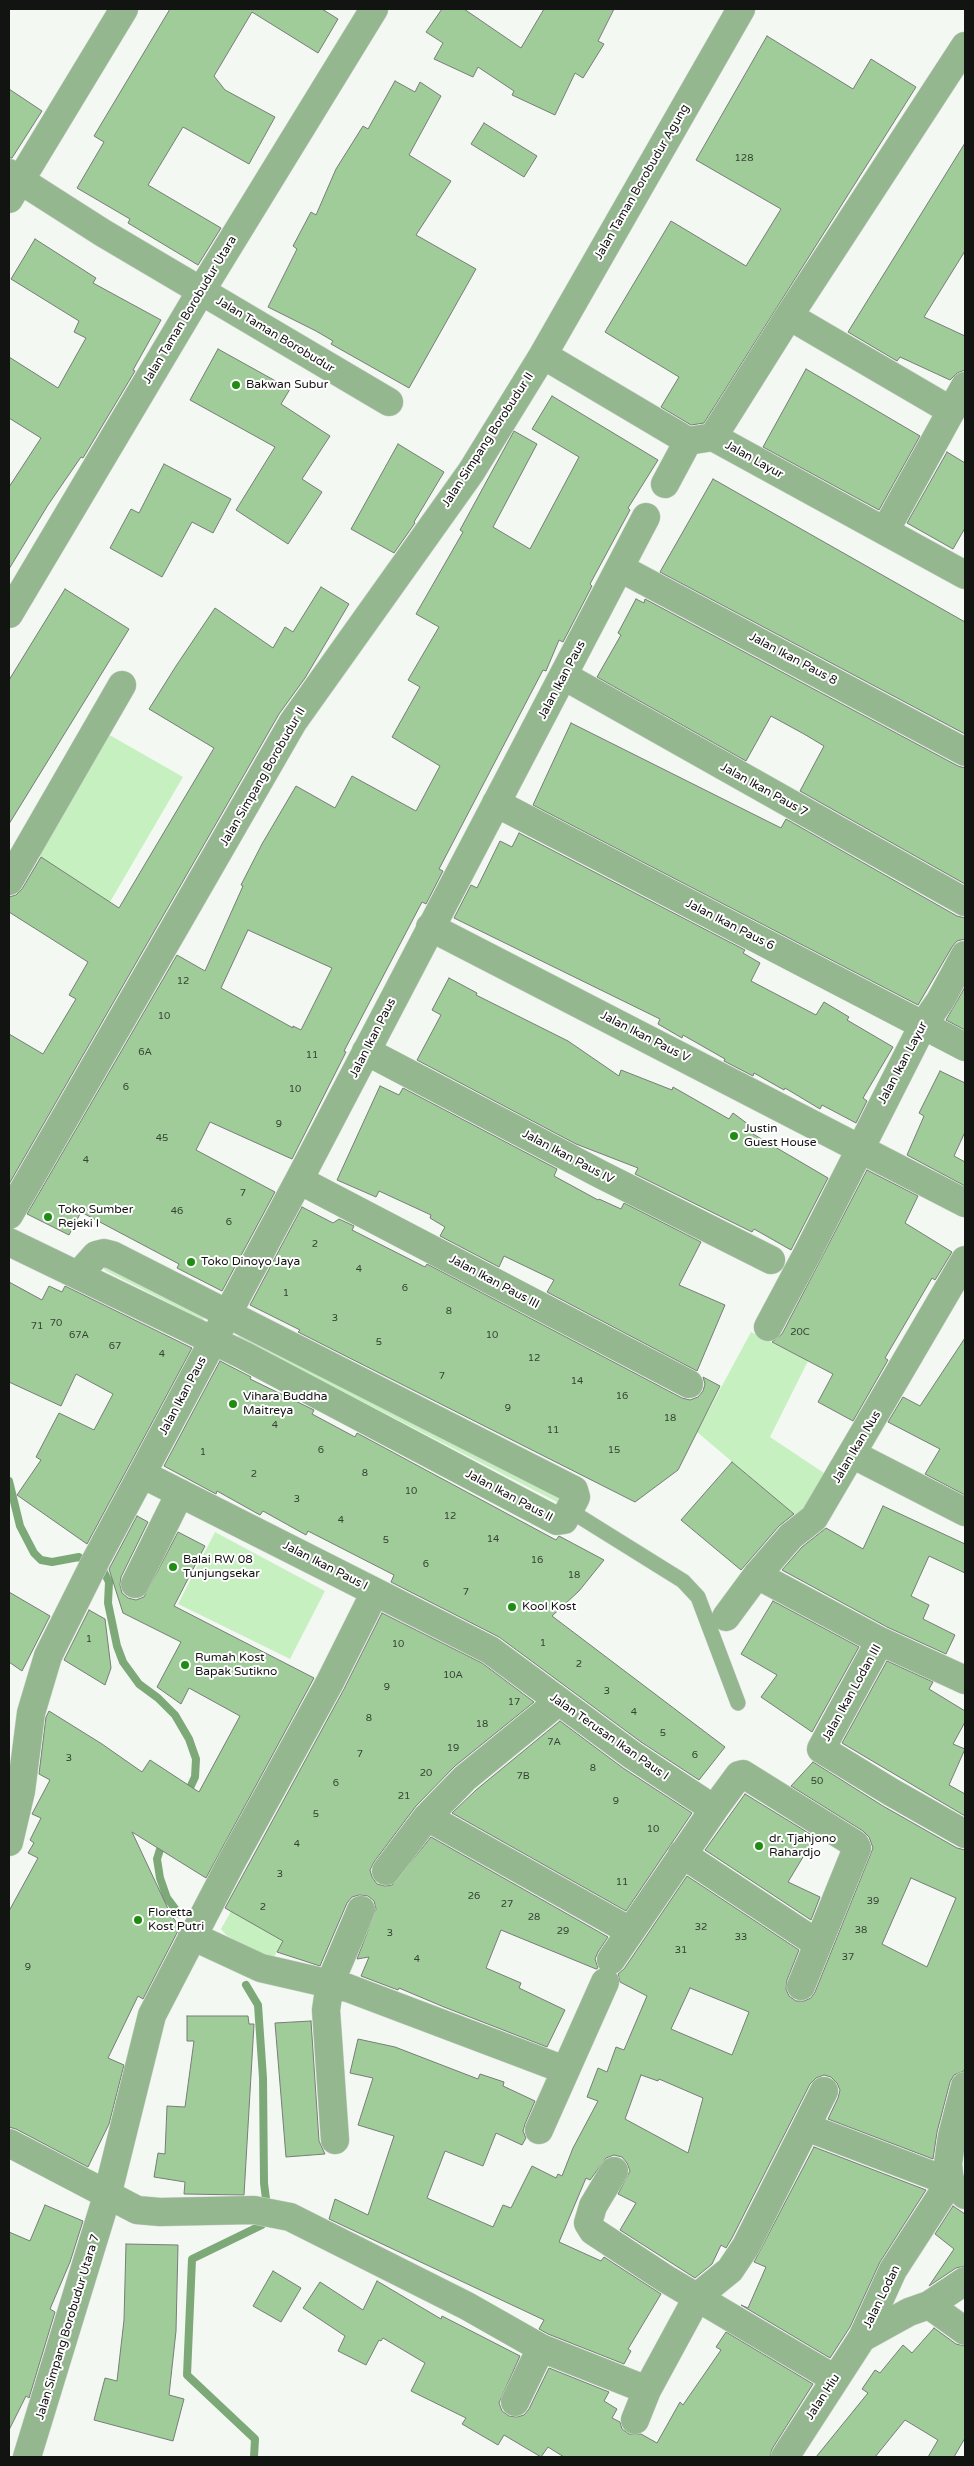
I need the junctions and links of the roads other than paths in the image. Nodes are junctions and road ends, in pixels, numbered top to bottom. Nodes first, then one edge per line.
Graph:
1 (124, 9) edge
2 (374, 9) edge
3 (741, 9) edge
4 (965, 46) edge
5 (13, 184) edge
6 (201, 291) junction
7 (789, 316) junction
8 (542, 355) junction
9 (965, 386) edge
10 (389, 402) dead end
11 (950, 410) junction
12 (701, 439) junction
13 (665, 484) dead end
14 (646, 517) dead end
15 (885, 531) junction
16 (620, 568) junction
17 (964, 571) edge
18 (9, 614) edge
19 (564, 676) junction
20 (122, 685) dead end
21 (965, 752) edge
22 (496, 803) junction
23 (9, 881) edge
24 (965, 902) edge
25 (430, 927) junction
26 (965, 955) edge
27 (923, 1025) junction
28 (965, 1047) edge
29 (366, 1051) junction
30 (859, 1148) junction
31 (299, 1180) junction
32 (965, 1203) edge
33 (9, 1215) edge
34 (9, 1242) edge
35 (771, 1260) dead end
36 (965, 1260) edge
37 (78, 1275) junction
38 (955, 1305) edge
39 (227, 1315) junction
40 (768, 1326) dead end
41 (212, 1340) junction
42 (689, 1384) dead end
43 (852, 1454) junction
44 (142, 1474) junction
45 (180, 1493) junction
46 (569, 1510) junction
47 (965, 1512) edge
48 (757, 1576) junction
49 (135, 1584) dead end
50 (375, 1592) junction
51 (726, 1617) dead end
52 (880, 1641) junction
53 (506, 1661) joint
54 (965, 1680) edge
55 (558, 1702) junction
56 (738, 1703) dead end
57 (714, 1809) junction
58 (427, 1817) junction
59 (965, 1834) edge
60 (9, 1842) edge
61 (682, 1854) junction
62 (386, 1871) dead end
63 (361, 1910) dead end
64 (630, 1931) junction
65 (192, 1936) junction
66 (818, 1944) junction
67 (330, 1983) junction
68 (801, 1986) dead end
69 (565, 2070) junction
70 (965, 2086) edge
71 (824, 2092) dead end
72 (806, 2127) junction
73 (539, 2130) dead end
74 (335, 2140) dead end
75 (9, 2144) edge
76 (614, 2171) dead end
77 (958, 2188) edge
78 (107, 2196) junction
79 (965, 2281) edge
80 (698, 2296) junction
81 (929, 2305) junction
82 (965, 2331) edge
83 (862, 2338) junction
84 (541, 2348) junction
85 (836, 2379) junction
86 (647, 2390) junction
87 (515, 2402) dead end
88 (635, 2420) dead end
89 (27, 2457) edge
90 (785, 2457) edge

1 - 5 street
2 - 6 street, Jalan Taman Borobudur Utara
3 - 8 street, Jalan Taman Borobudur Agung
4 - 7 street
5 - 6 street, Jalan Taman Borobudur
6 - 10 street, Jalan Taman Borobudur
6 - 18 street, Jalan Taman Borobudur Utara
7 - 11 street
7 - 12 street
8 - 12 street, Jalan Layur
8 - 33 street, Jalan Simpang Borobudur II
9 - 11 street
11 - 15 street
12 - 13 street
12 - 15 street, Jalan Layur
14 - 16 street, Jalan Ikan Paus
15 - 17 street, Jalan Layur
16 - 19 street, Jalan Ikan Paus
16 - 21 street, Jalan Ikan Paus 8
19 - 22 street, Jalan Ikan Paus
19 - 24 street, Jalan Ikan Paus 7
20 - 23 street
22 - 25 street, Jalan Ikan Paus
22 - 27 street, Jalan Ikan Paus 6
25 - 29 street, Jalan Ikan Paus
25 - 30 street, Jalan Ikan Paus V
26 - 27 street, Jalan Ikan Layur
27 - 28 street, Jalan Ikan Paus 6
27 - 30 street, Jalan Ikan Layur
29 - 31 street, Jalan Ikan Paus
29 - 35 street, Jalan Ikan Paus IV
30 - 32 street, Jalan Ikan Paus V
30 - 40 street
31 - 39 street, Jalan Ikan Paus
31 - 42 street, Jalan Ikan Paus III
34 - 37 street
36 - 38 street, Jalan Ikan Nus
37 - 39 street
37 - 41 street
38 - 43 street, Jalan Ikan Nus
39 - 41 street, Jalan Ikan Paus
39 - 46 street, Jalan Ikan Paus II
41 - 44 street, Jalan Ikan Paus
41 - 46 street, Jalan Ikan Paus II
43 - 47 street
43 - 48 street, Jalan Ikan Nus
44 - 45 street, Jalan Ikan Paus I
44 - 60 street, Jalan Ikan Paus
45 - 49 street
45 - 50 street, Jalan Ikan Paus I
46 - 56 lane
48 - 51 street, Jalan Ikan Nus
48 - 52 street
50 - 53 street, Jalan Ikan Paus I
50 - 65 street, Jalan Simpang Borobudur Utara 7
52 - 54 street, Jalan Ikan Lodan III
52 - 59 street, Jalan Ikan Lodan III
53 - 55 street, Jalan Terusan Ikan Paus I
55 - 57 street, Jalan Terusan Ikan Paus I
55 - 58 street
57 - 61 street
57 - 66 street
58 - 62 street
58 - 64 street
61 - 64 street
61 - 66 street
63 - 67 street
64 - 69 street
65 - 67 street
65 - 78 street, Jalan Simpang Borobudur Utara 7
66 - 68 street
67 - 69 street
67 - 74 street
69 - 73 street
70 - 77 street
71 - 72 street
72 - 77 street
72 - 80 street
75 - 78 street
76 - 80 street
77 - 83 street, Jalan Lodan
78 - 84 street
78 - 89 street, Jalan Simpang Borobudur Utara 7
79 - 81 street, Jalan Lodan
80 - 85 street
80 - 86 street
81 - 82 street
81 - 83 street, Jalan Lodan
83 - 85 street, Jalan Hiu
84 - 86 street
84 - 87 street
85 - 90 street, Jalan Hiu
86 - 88 street

